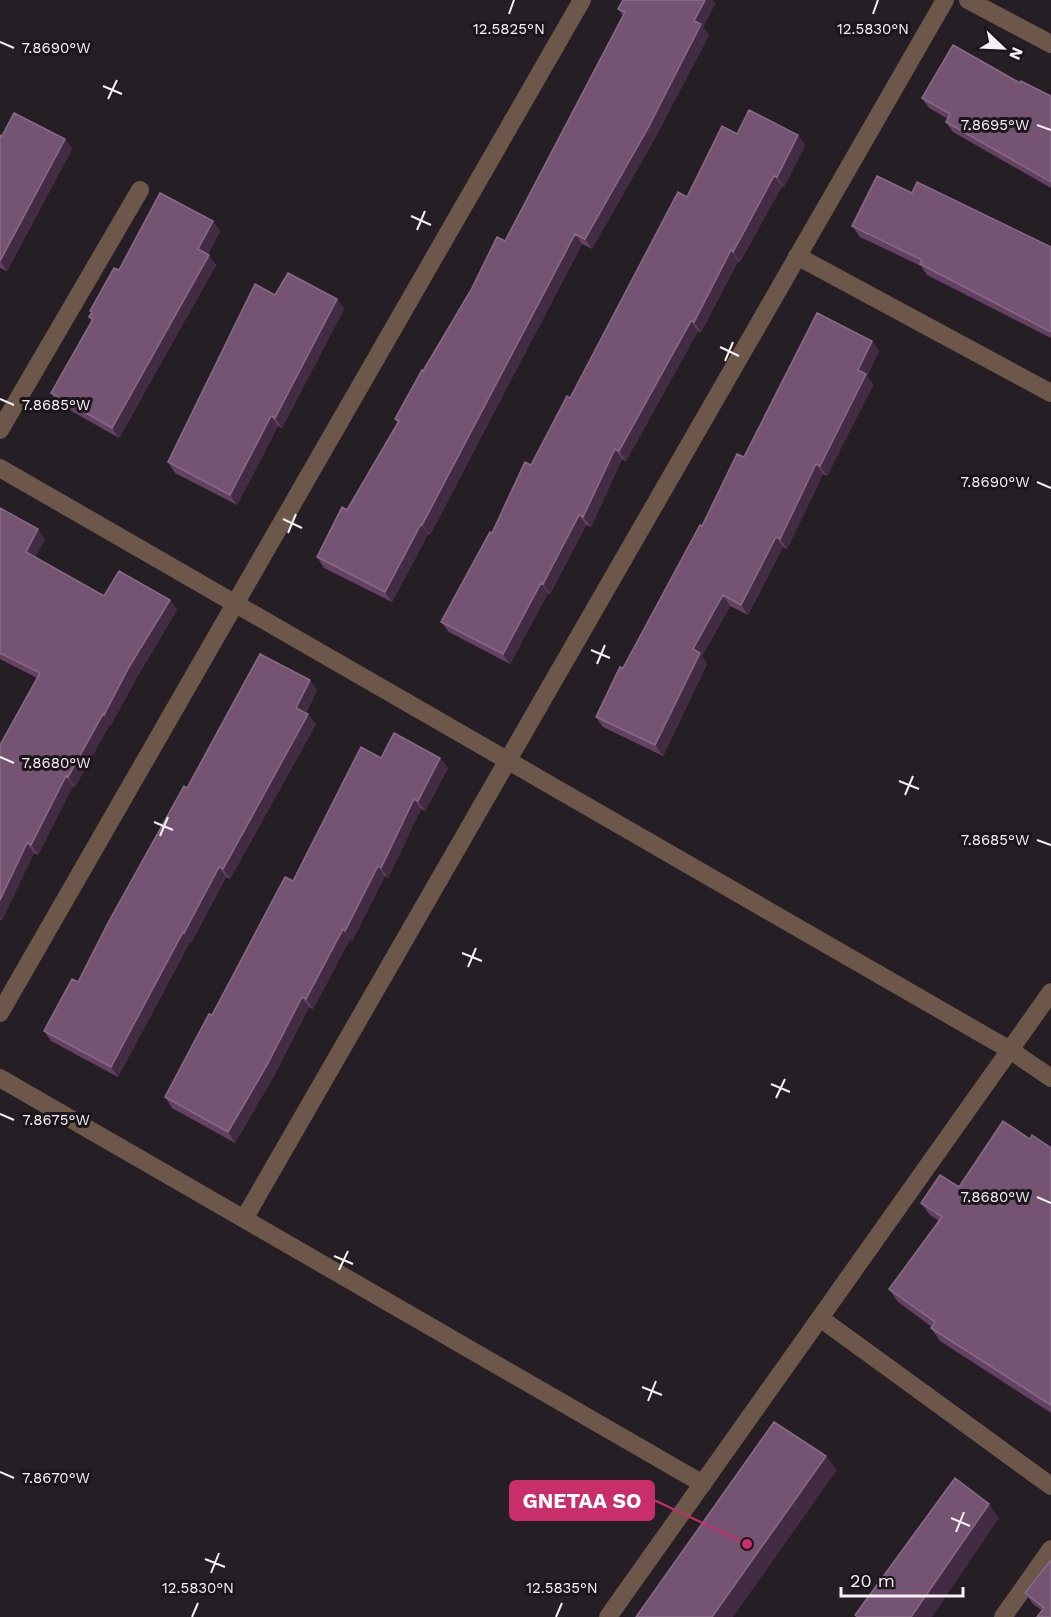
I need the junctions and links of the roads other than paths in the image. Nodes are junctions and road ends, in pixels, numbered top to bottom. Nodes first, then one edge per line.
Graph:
1 (582, 0) edge
2 (945, 0) edge
3 (968, 0) edge
4 (1051, 44) edge
5 (140, 190) dead end
6 (797, 256) junction
7 (1051, 393) edge
8 (0, 430) edge
9 (0, 468) edge
10 (235, 603) junction
11 (507, 761) junction
12 (1051, 992) edge
13 (0, 1013) edge
14 (1010, 1050) junction
15 (0, 1078) edge
16 (1051, 1078) edge
17 (244, 1219) junction
18 (820, 1318) junction
19 (703, 1484) junction
20 (1051, 1486) edge
21 (1051, 1549) edge
22 (608, 1617) edge
23 (1003, 1617) edge

1 - 10 street
2 - 6 street
3 - 4 street
5 - 8 street
6 - 7 street
6 - 11 street
9 - 10 street
10 - 11 street
10 - 13 street
11 - 14 street
11 - 17 street
12 - 14 street
14 - 16 street
14 - 18 street
15 - 17 street
17 - 19 street
18 - 19 street
18 - 20 street
19 - 22 street
21 - 23 street

